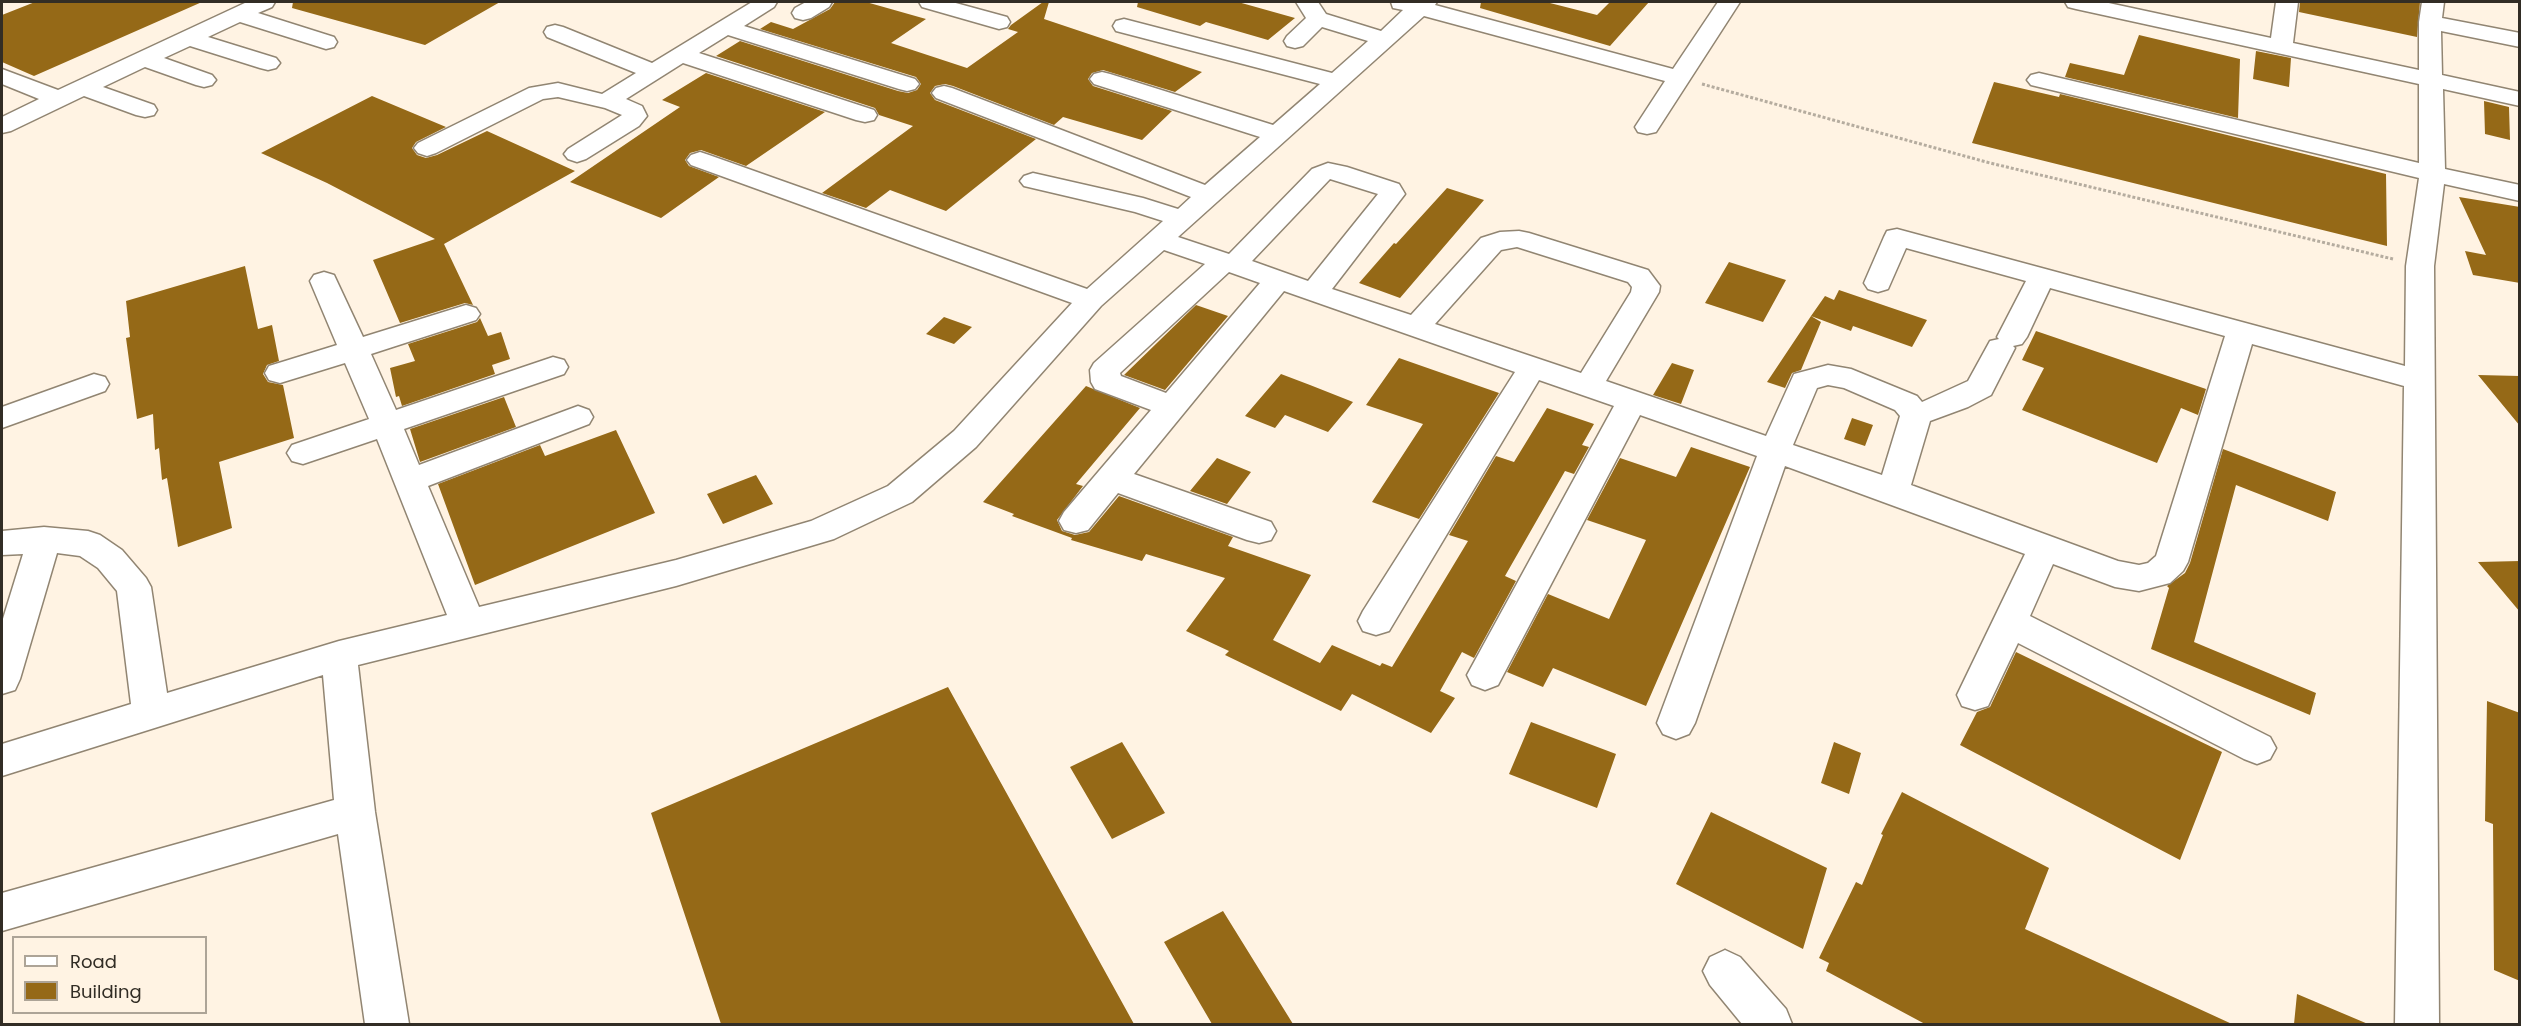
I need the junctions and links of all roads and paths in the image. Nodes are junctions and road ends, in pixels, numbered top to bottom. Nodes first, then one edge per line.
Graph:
1 (766, 2) edge
2 (821, 2) edge
3 (930, 2) edge
4 (1729, 2) edge
5 (2076, 2) edge
6 (2287, 2) edge
7 (1413, 4) edge
8 (246, 6) edge
9 (2128, 7) edge
10 (1312, 10) edge
11 (2432, 12) edge
12 (803, 14) dead end
13 (999, 22) dead end
14 (1124, 26) dead end
15 (725, 27) junction
16 (555, 32) dead end
17 (188, 38) junction
18 (1385, 39) junction
19 (2520, 40) edge
20 (1296, 41) dead end
21 (326, 42) dead end
22 (2281, 46) junction
23 (681, 55) junction
24 (144, 59) junction
25 (268, 63) dead end
26 (654, 72) junction
27 (2, 76) edge
28 (1680, 78) junction
29 (1102, 79) dead end
30 (2431, 79) junction
31 (204, 80) dead end
32 (2039, 80) dead end
33 (1336, 81) junction
34 (907, 84) dead end
35 (83, 87) junction
36 (944, 93) dead end
37 (58, 99) junction
38 (2520, 99) edge
39 (608, 100) junction
40 (145, 111) dead end
41 (865, 116) dead end
42 (2, 126) edge
43 (1647, 127) dead end
44 (1276, 134) junction
45 (427, 148) dead end
46 (577, 154) dead end
47 (700, 160) dead end
48 (2432, 174) junction
49 (1169, 179) junction
50 (1033, 181) dead end
51 (2520, 193) edge
52 (1209, 195) junction
53 (1143, 206) junction
54 (1170, 229) junction
55 (1236, 258) junction
56 (2420, 266) junction
57 (2042, 276) junction
58 (1278, 280) junction
59 (324, 281) dead end
60 (1878, 283) dead end
61 (1321, 284) junction
62 (1091, 300) junction
63 (466, 314) dead end
64 (1417, 326) junction
65 (2241, 332) junction
66 (354, 349) junction
67 (553, 368) dead end
68 (1532, 368) junction
69 (280, 373) dead end
70 (2420, 380) junction
71 (94, 384) dead end
72 (1588, 386) junction
73 (1632, 401) junction
74 (1173, 406) junction
75 (1916, 416) junction
76 (578, 417) dead end
77 (2, 418) edge
78 (387, 425) junction
79 (1775, 450) junction
80 (303, 453) dead end
81 (1112, 478) junction
82 (410, 481) junction
83 (1893, 490) junction
84 (1076, 521) dead end
85 (1259, 531) dead end
86 (44, 539) junction
87 (2, 543) edge
88 (2045, 546) junction
89 (1376, 621) dead end
90 (468, 622) junction
91 (2009, 622) junction
92 (339, 655) junction
93 (1485, 675) dead end
94 (2, 679) edge
95 (1975, 695) dead end
96 (151, 714) junction
97 (1676, 723) dead end
98 (2257, 748) dead end
99 (2, 760) edge
100 (355, 812) junction
101 (2, 912) edge
102 (1725, 971) dead end
103 (387, 1024) edge
104 (1770, 1024) edge
105 (2417, 1024) edge

1 - 15 street
2 - 12 street
3 - 13 street
4 - 28 street
5 - 9 street
6 - 22 street
7 - 18 street
7 - 28 street
8 - 17 street
8 - 21 street
9 - 22 street
10 - 18 street
10 - 20 street
11 - 19 street
11 - 30 street
14 - 33 street
15 - 23 street
15 - 34 street
16 - 26 street
17 - 24 street
17 - 25 street
18 - 33 street
22 - 30 street
23 - 26 street
23 - 41 street
24 - 31 street
24 - 35 street
26 - 39 street
27 - 37 street
28 - 43 street
28 - 56 path
29 - 44 street
30 - 38 street
30 - 48 street
32 - 48 street
33 - 44 street
35 - 37 street
35 - 40 street
36 - 49 street
37 - 42 street
39 - 45 street
39 - 46 street
44 - 52 street
47 - 62 street
48 - 51 street
48 - 56 street
49 - 52 street
49 - 53 street
50 - 53 street
52 - 54 street
53 - 54 street
54 - 55 street
54 - 62 street
55 - 58 street
55 - 61 street
55 - 61 street
55 - 74 street
56 - 70 street
57 - 60 street
57 - 65 street
57 - 75 street
58 - 61 street
58 - 74 street
59 - 66 street
61 - 64 street
62 - 90 street
63 - 66 street
64 - 68 street
64 - 72 street
65 - 70 street
65 - 88 street
66 - 69 street
66 - 78 street
67 - 78 street
68 - 72 street
68 - 89 street
70 - 105 street
71 - 77 street
72 - 73 street
73 - 79 street
73 - 93 street
74 - 81 street
75 - 79 street
75 - 83 street
76 - 82 street
78 - 80 street
78 - 82 street
79 - 83 street
79 - 97 street
81 - 84 street
81 - 85 street
82 - 90 street
83 - 88 street
86 - 87 street
86 - 94 street
86 - 96 street
88 - 91 street
90 - 92 street
91 - 95 street
91 - 98 street
92 - 96 street
92 - 100 street
96 - 99 street
100 - 101 street
100 - 103 street
102 - 104 street

